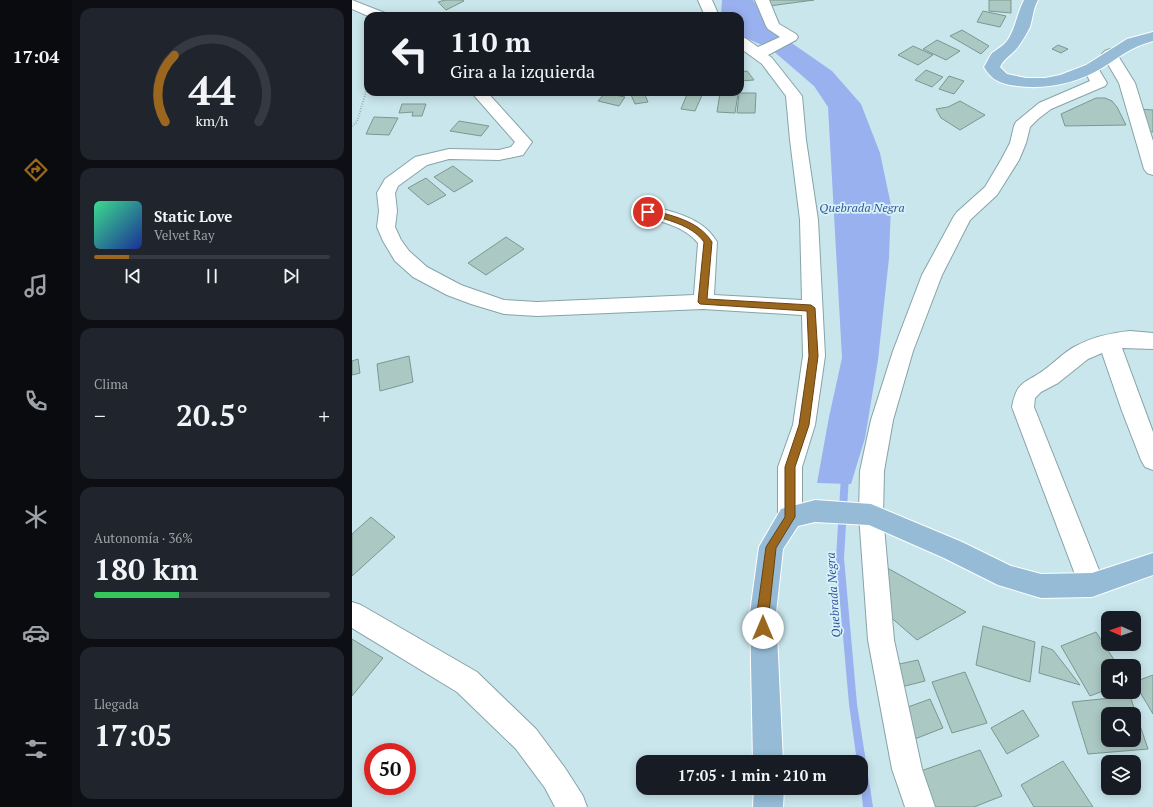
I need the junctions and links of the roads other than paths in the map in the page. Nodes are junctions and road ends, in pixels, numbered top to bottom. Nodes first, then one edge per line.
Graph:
1 (705, 0) edge
2 (762, 0) edge
3 (1031, 0) edge
4 (352, 4) edge
5 (371, 12) edge
6 (710, 12) edge
7 (1153, 36) edge
8 (744, 43) edge
9 (762, 52) junction
10 (1110, 54) junction
11 (1092, 68) junction
12 (482, 96) edge
13 (1153, 169) edge
14 (648, 212) dead end
15 (703, 302) junction
16 (811, 308) junction
17 (1109, 341) junction
18 (1153, 341) edge
19 (1153, 460) edge
20 (861, 515) junction
21 (790, 517) junction
22 (1153, 564) edge
23 (1092, 585) junction
24 (352, 614) edge
25 (768, 755) edge
26 (769, 795) edge
27 (572, 807) edge
28 (768, 807) edge
29 (920, 807) edge

1 - 6 street
2 - 9 street
3 - 11 main road
4 - 5 street
7 - 10 main road
8 - 9 street
9 - 16 street
10 - 11 main road
10 - 13 street
11 - 20 street
12 - 15 street
14 - 15 street
15 - 16 street
16 - 21 street
17 - 18 street
17 - 19 street
17 - 23 street
20 - 21 main road
20 - 23 main road
20 - 29 street
21 - 25 main road
22 - 23 main road
24 - 27 street
26 - 28 main road

